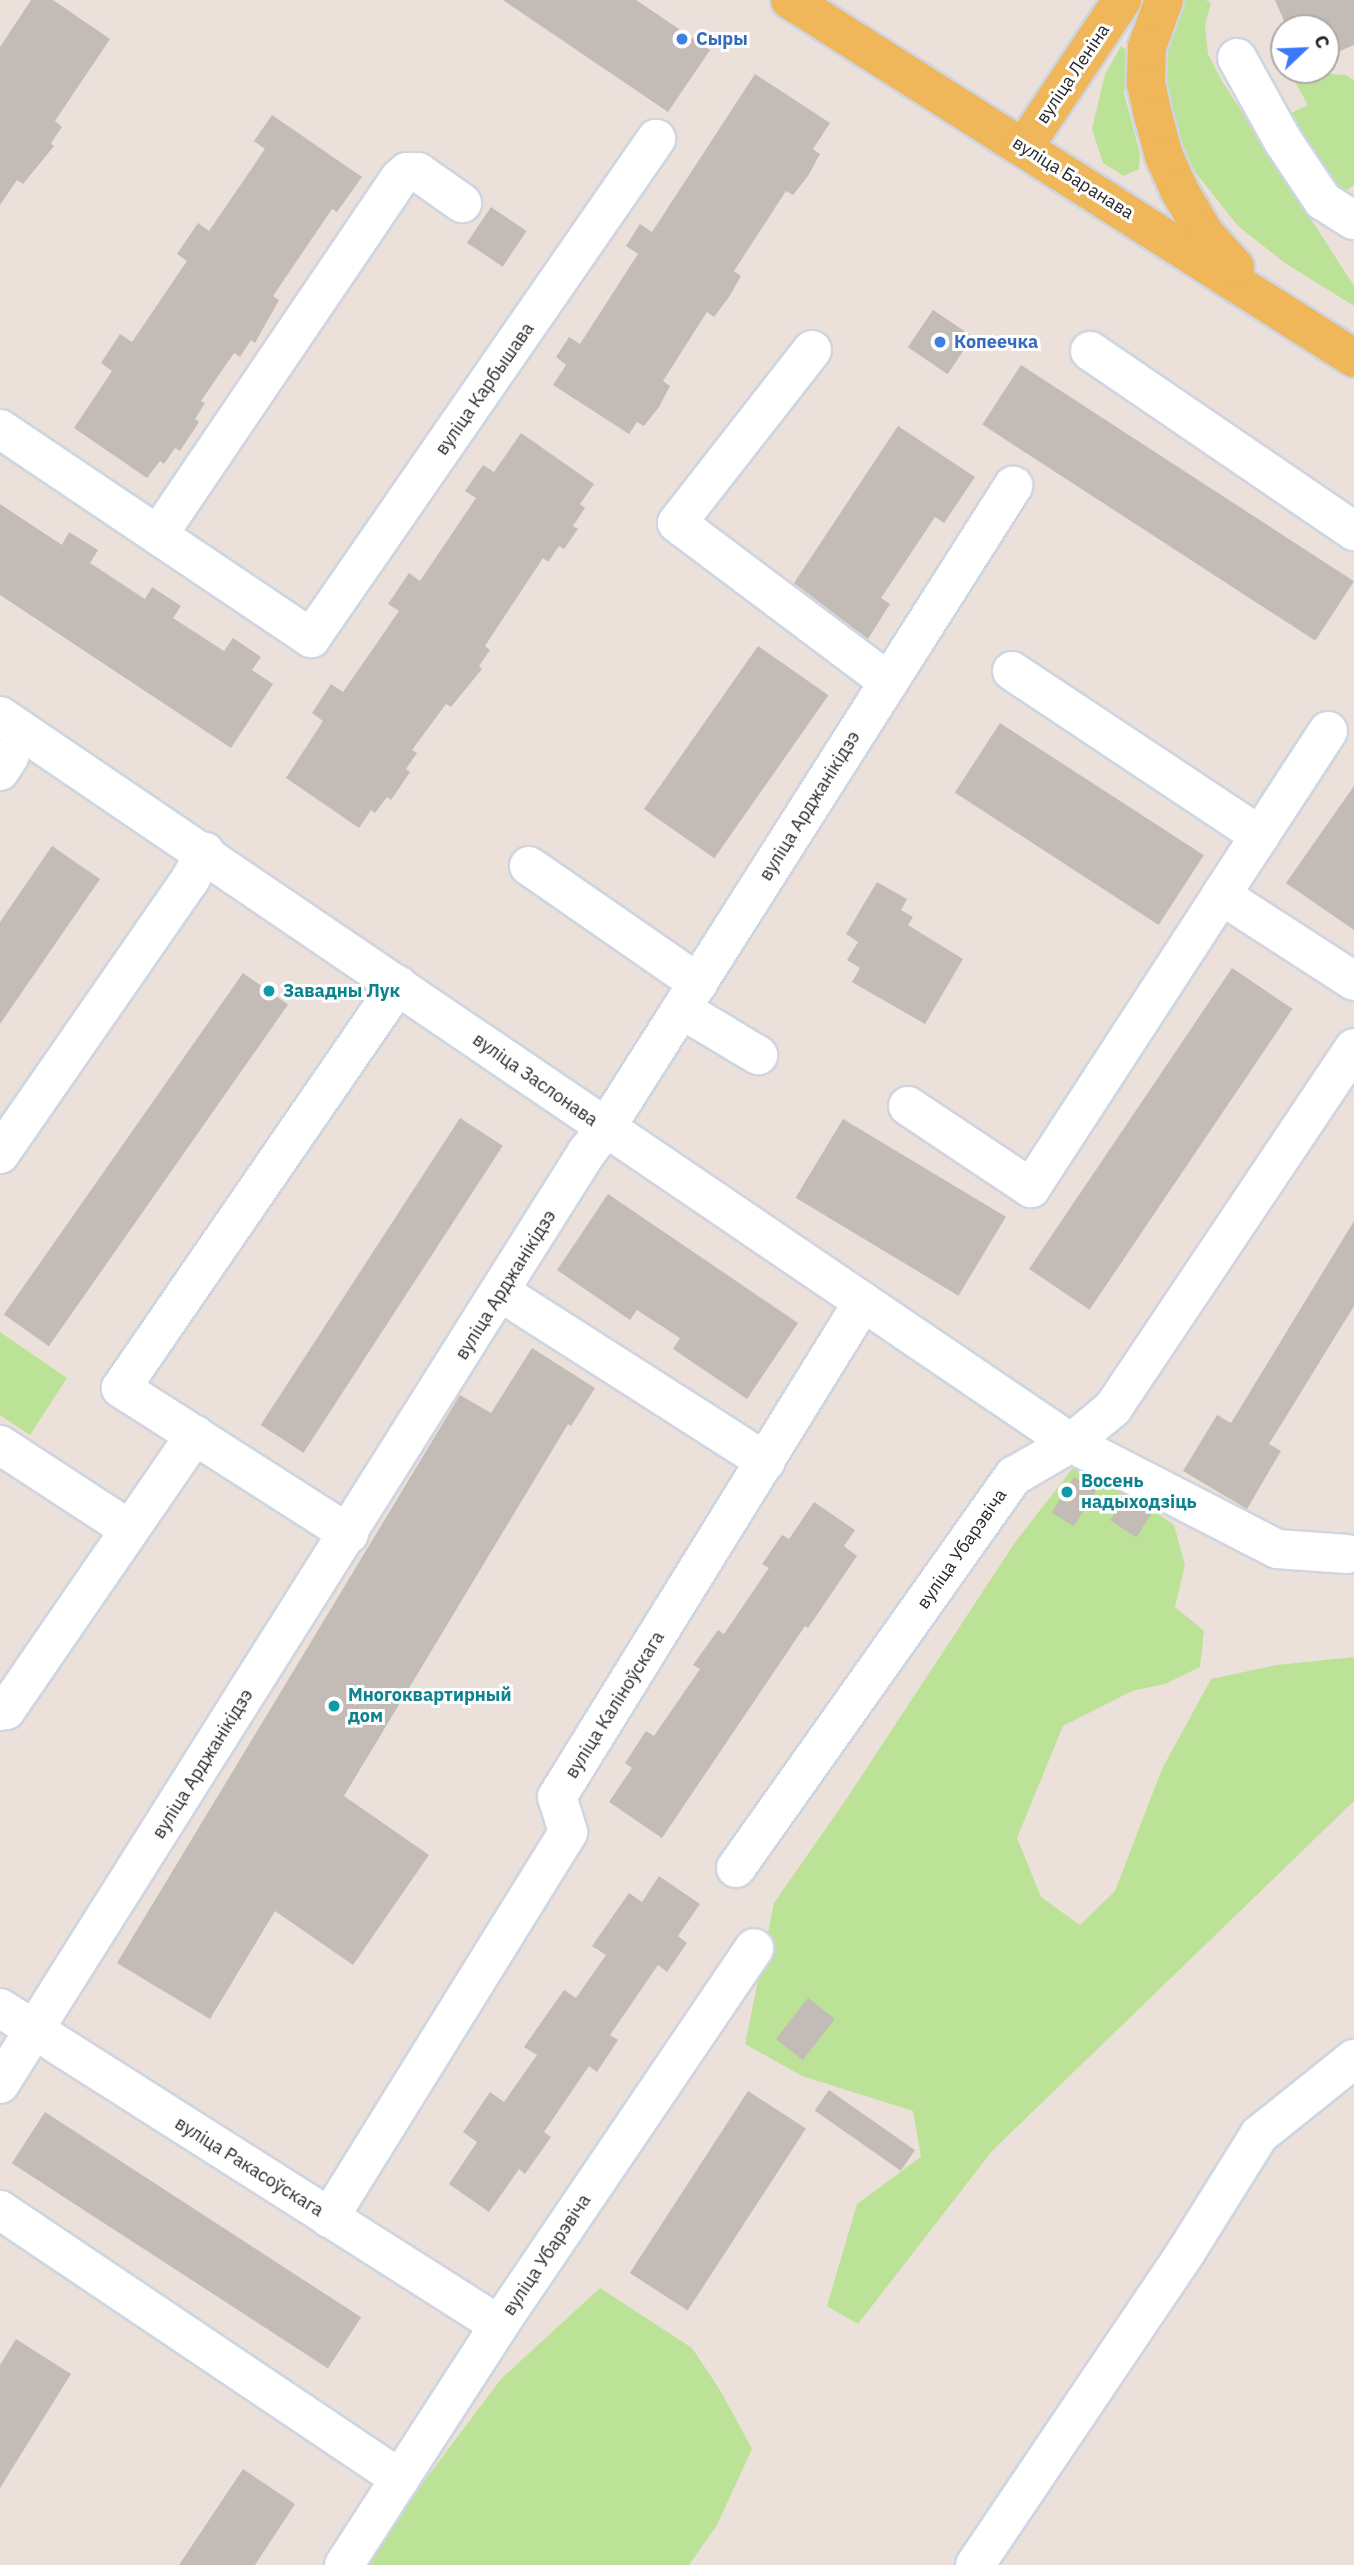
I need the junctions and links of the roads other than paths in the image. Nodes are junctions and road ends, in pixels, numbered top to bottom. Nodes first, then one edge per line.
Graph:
1 (790, 0) edge
2 (1122, 0) edge
3 (1164, 0) edge
4 (1237, 58) dead end
5 (656, 139) dead end
6 (1024, 147) junction
7 (463, 203) dead end
8 (1354, 220) edge
9 (1265, 299) junction
10 (812, 350) dead end
11 (1090, 351) dead end
12 (1354, 358) edge
13 (0, 429) edge
14 (1013, 486) dead end
15 (1354, 531) edge
16 (158, 535) junction
17 (1012, 671) dead end
18 (889, 682) junction
19 (0, 716) edge
20 (1328, 731) dead end
21 (1260, 836) junction
22 (205, 852) junction
23 (528, 866) dead end
24 (1221, 895) junction
25 (1354, 981) edge
26 (398, 985) junction
27 (690, 996) junction
28 (1354, 1048) edge
29 (758, 1055) dead end
30 (908, 1106) dead end
31 (606, 1129) junction
32 (0, 1154) edge
33 (502, 1293) junction
34 (863, 1303) junction
35 (195, 1435) junction
36 (1071, 1443) junction
37 (0, 1445) edge
38 (766, 1462) junction
39 (129, 1529) junction
40 (349, 1534) junction
41 (1347, 1554) dead end
42 (0, 1711) edge
43 (736, 1868) dead end
44 (754, 1948) dead end
45 (0, 2008) edge
46 (34, 2031) junction
47 (1354, 2059) edge
48 (0, 2084) edge
49 (0, 2210) edge
50 (329, 2218) junction
51 (499, 2325) junction
52 (400, 2479) junction
53 (344, 2565) edge
54 (975, 2565) edge

1 - 6 main road, вуліца Баранава
2 - 6 main road, вуліца Леніна
3 - 9 main road
4 - 8 street
5 - 16 street, вуліца Карбышава
6 - 9 main road, вуліца Баранава
7 - 16 street
9 - 12 main road, вуліца Баранава
10 - 18 street
11 - 15 street
13 - 16 street
14 - 18 street, вуліца Арджанікідзэ
17 - 21 street
18 - 27 street, вуліца Арджанікідзэ
19 - 22 street, вуліца Заслонава
20 - 21 street
21 - 24 street
22 - 26 street, вуліца Заслонава
22 - 32 street
23 - 27 street
24 - 25 street
24 - 30 street
26 - 31 street, вуліца Заслонава
26 - 35 street
27 - 29 street
27 - 31 street, вуліца Арджанікідзэ
28 - 36 street, вуліца Убарэвіча
31 - 33 street, вуліца Арджанікідзэ
31 - 34 street, вуліца Заслонава
33 - 38 street
33 - 40 street, вуліца Арджанікідзэ
34 - 36 street, вуліца Заслонава
34 - 38 street, вуліца Каліноўскага
35 - 39 street
35 - 40 street
36 - 41 street, вуліца Заслонава
36 - 43 street, вуліца Убарэвіча
37 - 39 street
38 - 50 street, вуліца Каліноўскага
39 - 42 street
40 - 46 street, вуліца Арджанікідзэ
44 - 51 street, вуліца Убарэвіча
45 - 46 street, вуліца Ракасоўскага
46 - 48 street, вуліца Арджанікідзэ
46 - 50 street, вуліца Ракасоўскага
47 - 54 street
49 - 52 street
50 - 51 street, вуліца Ракасоўскага
51 - 52 street, вуліца Убарэвіча
52 - 53 street, вуліца Убарэвіча

